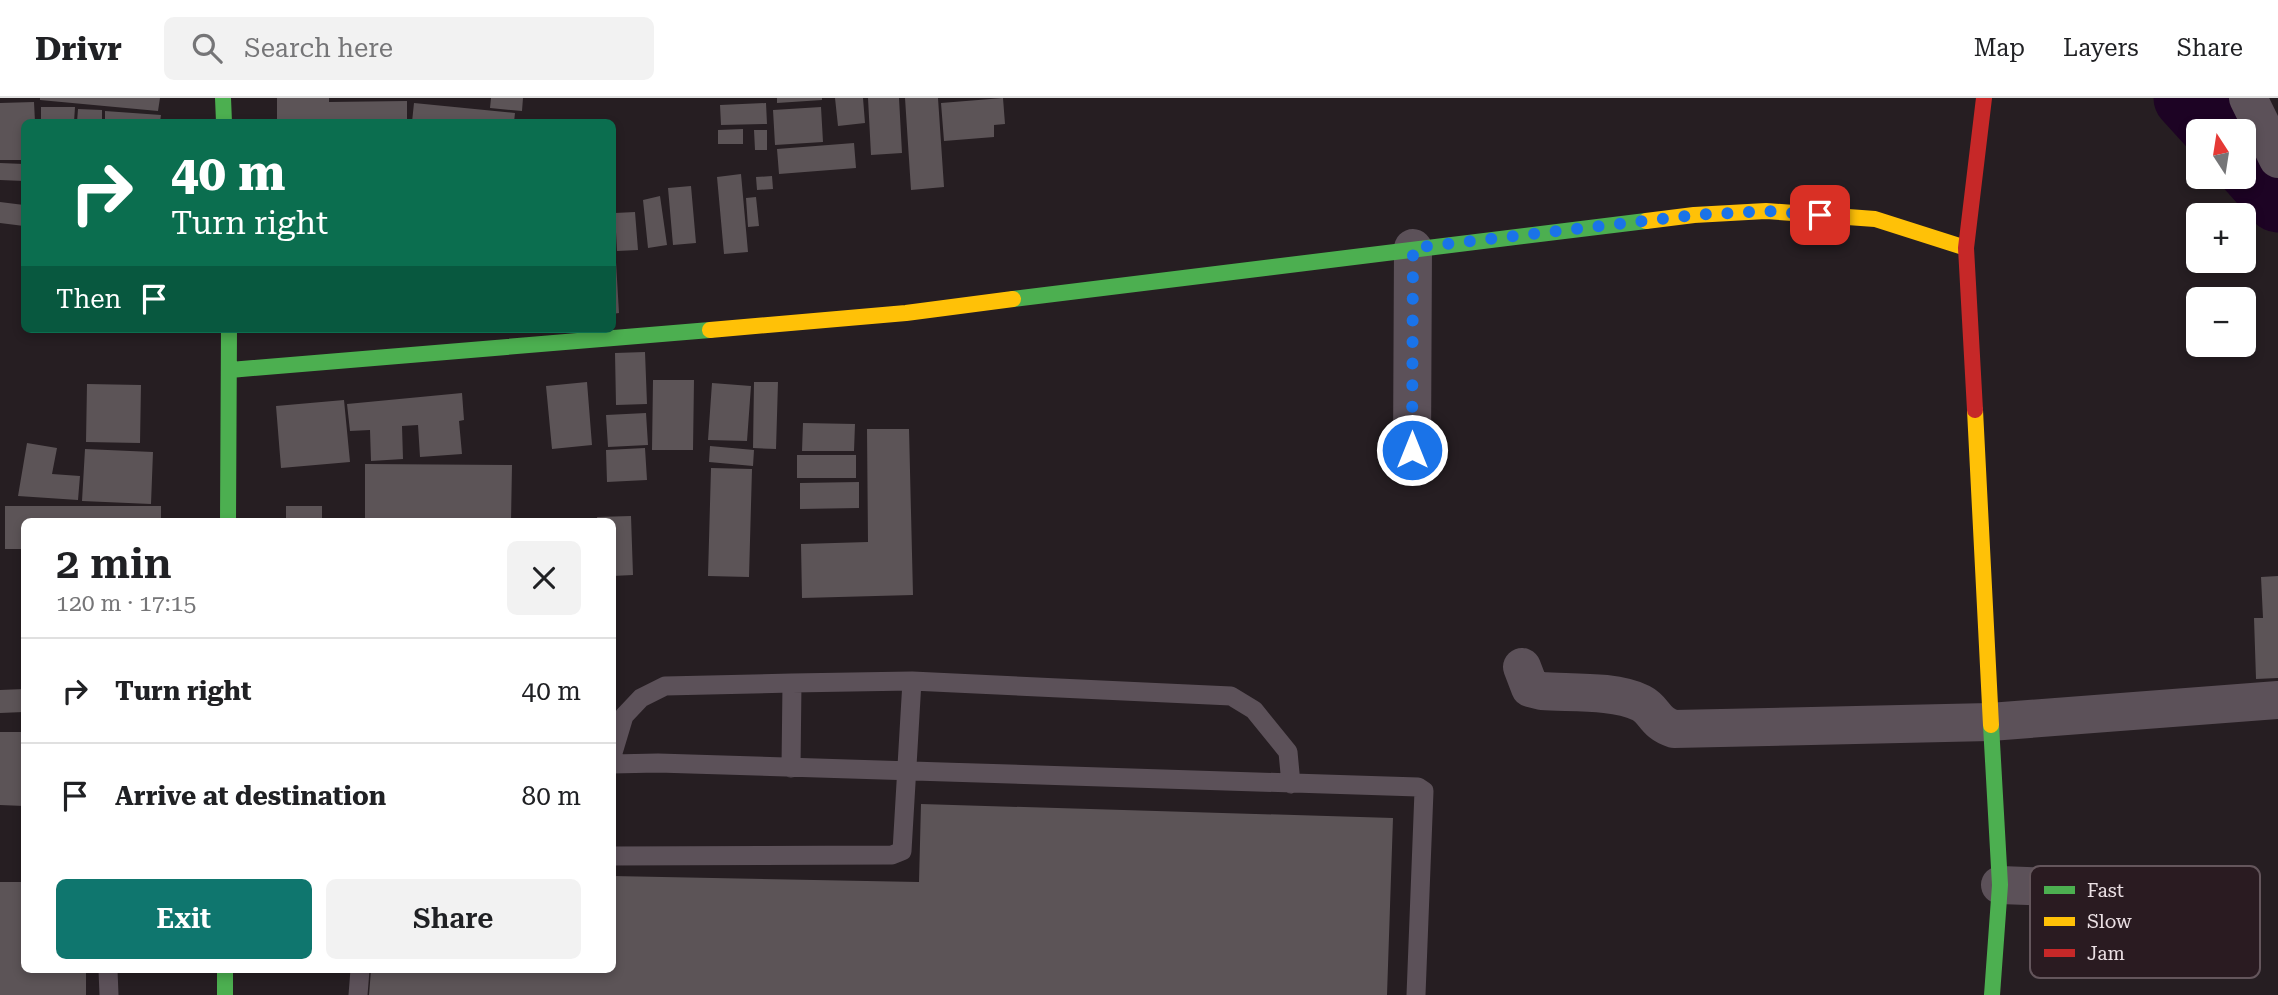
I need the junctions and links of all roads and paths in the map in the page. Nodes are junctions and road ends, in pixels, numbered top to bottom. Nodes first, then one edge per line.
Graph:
1 (223, 98) edge
2 (1984, 98) edge
3 (2248, 98) edge
4 (224, 119) edge
5 (2278, 159) edge
6 (1413, 248) junction
7 (1966, 248) junction
8 (229, 333) edge
9 (230, 370) junction
10 (1412, 450) dead end
11 (228, 518) edge
12 (1522, 667) dead end
13 (912, 681) junction
14 (792, 683) junction
15 (2278, 700) edge
16 (1990, 722) junction
17 (616, 743) edge
18 (616, 764) edge
19 (791, 768) junction
20 (908, 772) junction
21 (1291, 784) junction
22 (616, 856) edge
23 (2000, 885) junction
24 (2030, 887) edge
25 (108, 973) edge
26 (225, 973) edge
27 (360, 973) edge
28 (109, 995) edge
29 (225, 995) edge
30 (358, 995) edge
31 (1416, 995) edge
32 (1992, 995) edge

1 - 4 street
2 - 7 street
3 - 5 street
6 - 7 street
6 - 9 street
6 - 10 street
7 - 16 street
8 - 9 street
9 - 11 street
12 - 16 street
13 - 14 lane
13 - 20 lane
13 - 21 lane
14 - 17 lane
14 - 19 lane
15 - 16 street
16 - 23 street
18 - 19 lane
19 - 20 lane
20 - 21 lane
20 - 22 lane
21 - 31 lane
23 - 24 street
23 - 32 street
25 - 28 lane
26 - 29 street
27 - 30 lane

